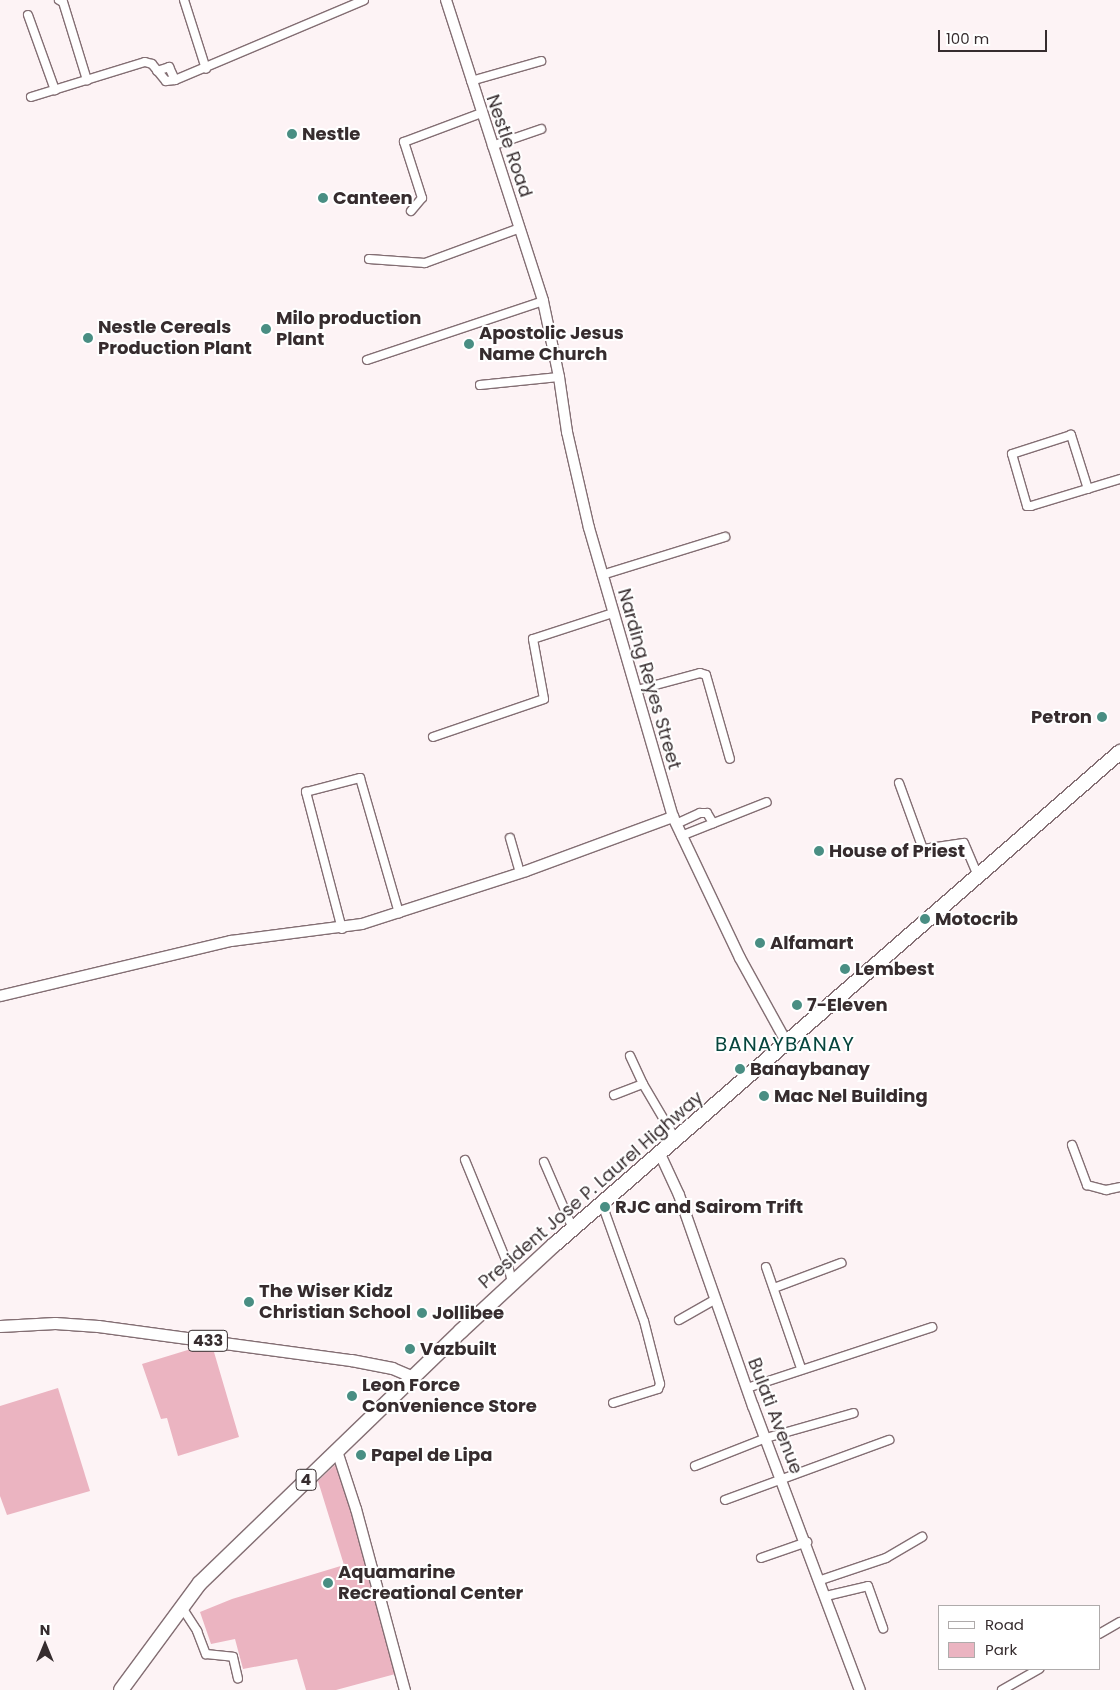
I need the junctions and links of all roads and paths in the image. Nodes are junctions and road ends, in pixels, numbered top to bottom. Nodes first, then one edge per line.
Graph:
1 (59, 0) edge
2 (184, 0) edge
3 (364, 0) edge
4 (446, 0) edge
5 (28, 15) dead end
6 (542, 61) dead end
7 (206, 69) junction
8 (157, 71) junction
9 (87, 80) junction
10 (175, 80) junction
11 (470, 80) junction
12 (55, 90) junction
13 (31, 97) dead end
14 (481, 113) junction
15 (541, 129) dead end
16 (492, 146) junction
17 (411, 211) dead end
18 (520, 228) junction
19 (369, 259) dead end
20 (543, 302) junction
21 (367, 360) dead end
22 (559, 376) junction
23 (480, 385) dead end
24 (1120, 479) edge
25 (1088, 488) junction
26 (725, 537) dead end
27 (602, 575) junction
28 (613, 613) junction
29 (637, 690) junction
30 (433, 737) dead end
31 (1120, 752) edge
32 (730, 759) dead end
33 (899, 783) dead end
34 (767, 802) dead end
35 (675, 820) junction
36 (714, 823) junction
37 (681, 836) junction
38 (510, 838) dead end
39 (520, 873) junction
40 (978, 876) junction
41 (399, 913) junction
42 (342, 929) junction
43 (0, 996) edge
44 (788, 1043) junction
45 (630, 1056) dead end
46 (643, 1084) junction
47 (614, 1095) dead end
48 (676, 1140) junction
49 (1072, 1145) dead end
50 (660, 1154) junction
51 (465, 1160) dead end
52 (544, 1162) dead end
53 (1120, 1187) edge
54 (602, 1204) junction
55 (573, 1229) junction
56 (841, 1263) dead end
57 (766, 1266) dead end
58 (512, 1283) junction
59 (774, 1288) junction
60 (714, 1300) junction
61 (679, 1320) dead end
62 (0, 1326) edge
63 (932, 1327) dead end
64 (801, 1368) junction
65 (413, 1378) junction
66 (747, 1388) junction
67 (613, 1403) dead end
68 (854, 1413) dead end
69 (766, 1438) junction
70 (889, 1440) dead end
71 (337, 1451) junction
72 (695, 1466) dead end
73 (782, 1478) junction
74 (726, 1500) dead end
75 (922, 1537) dead end
76 (807, 1542) junction
77 (761, 1558) dead end
78 (820, 1580) junction
79 (826, 1596) junction
80 (181, 1606) junction
81 (1120, 1622) edge
82 (883, 1628) dead end
83 (1100, 1633) edge
84 (1037, 1670) edge
85 (238, 1678) dead end
86 (121, 1690) edge
87 (405, 1690) edge
88 (860, 1690) edge
89 (1002, 1690) edge

1 - 9 street
2 - 7 street
3 - 7 street
4 - 11 street, Nestle Road
5 - 12 street
6 - 11 street
7 - 10 street
8 - 9 street
8 - 10 street
8 - 10 street
9 - 12 street
11 - 14 street, Nestle Road
12 - 13 street
14 - 16 street, Nestle Road
14 - 17 street
15 - 16 street
16 - 18 street, Nestle Road
18 - 19 street
18 - 20 street, Nestle Road
20 - 21 street
20 - 22 street, Narding Reyes Street
22 - 23 street
22 - 27 street, Narding Reyes Street
24 - 25 street
25 - 25 street
26 - 27 street
27 - 28 street, Narding Reyes Street
28 - 29 street, Narding Reyes Street
28 - 30 street
29 - 32 street
29 - 35 street, Narding Reyes Street
31 - 40 highway, President Jose P. Laurel Highway / 4
33 - 40 street
34 - 36 street
35 - 36 street
35 - 37 street, Narding Reyes Street
35 - 39 street
36 - 37 street
37 - 44 street, Narding Reyes Street
38 - 39 street
39 - 41 street
40 - 44 highway, President Jose P. Laurel Highway / 4
41 - 42 street
41 - 42 street
42 - 43 street
44 - 48 highway, President Jose P. Laurel Highway / 4
45 - 46 street
46 - 47 street
46 - 48 street
48 - 50 highway, President Jose P. Laurel Highway / 4
49 - 53 street
50 - 54 highway, President Jose P. Laurel Highway / 4
50 - 60 street, Bulati Avenue
51 - 58 street
52 - 55 street
54 - 55 highway, President Jose P. Laurel Highway / 4
54 - 67 street
55 - 58 highway, President Jose P. Laurel Highway / 4
56 - 59 street
57 - 59 street
58 - 65 highway, President Jose P. Laurel Highway / 4
59 - 64 street
60 - 61 street
60 - 66 street, Bulati Avenue
62 - 65 main road, 433
63 - 64 street
64 - 66 street
65 - 71 highway, President Jose P. Laurel Highway / 4
66 - 69 street, Bulati Avenue
68 - 69 street
69 - 72 street
69 - 73 street, Bulati Avenue
70 - 73 street
71 - 80 highway, President Jose P. Laurel Highway / 4
71 - 87 street
73 - 74 street
73 - 76 street, Bulati Avenue
75 - 78 street
76 - 77 street
76 - 78 street, Bulati Avenue
78 - 79 street, Bulati Avenue
79 - 82 street
79 - 88 street, Bulati Avenue
80 - 85 street
80 - 86 highway, President Jose P. Laurel Highway / 4
81 - 83 street
84 - 89 street

